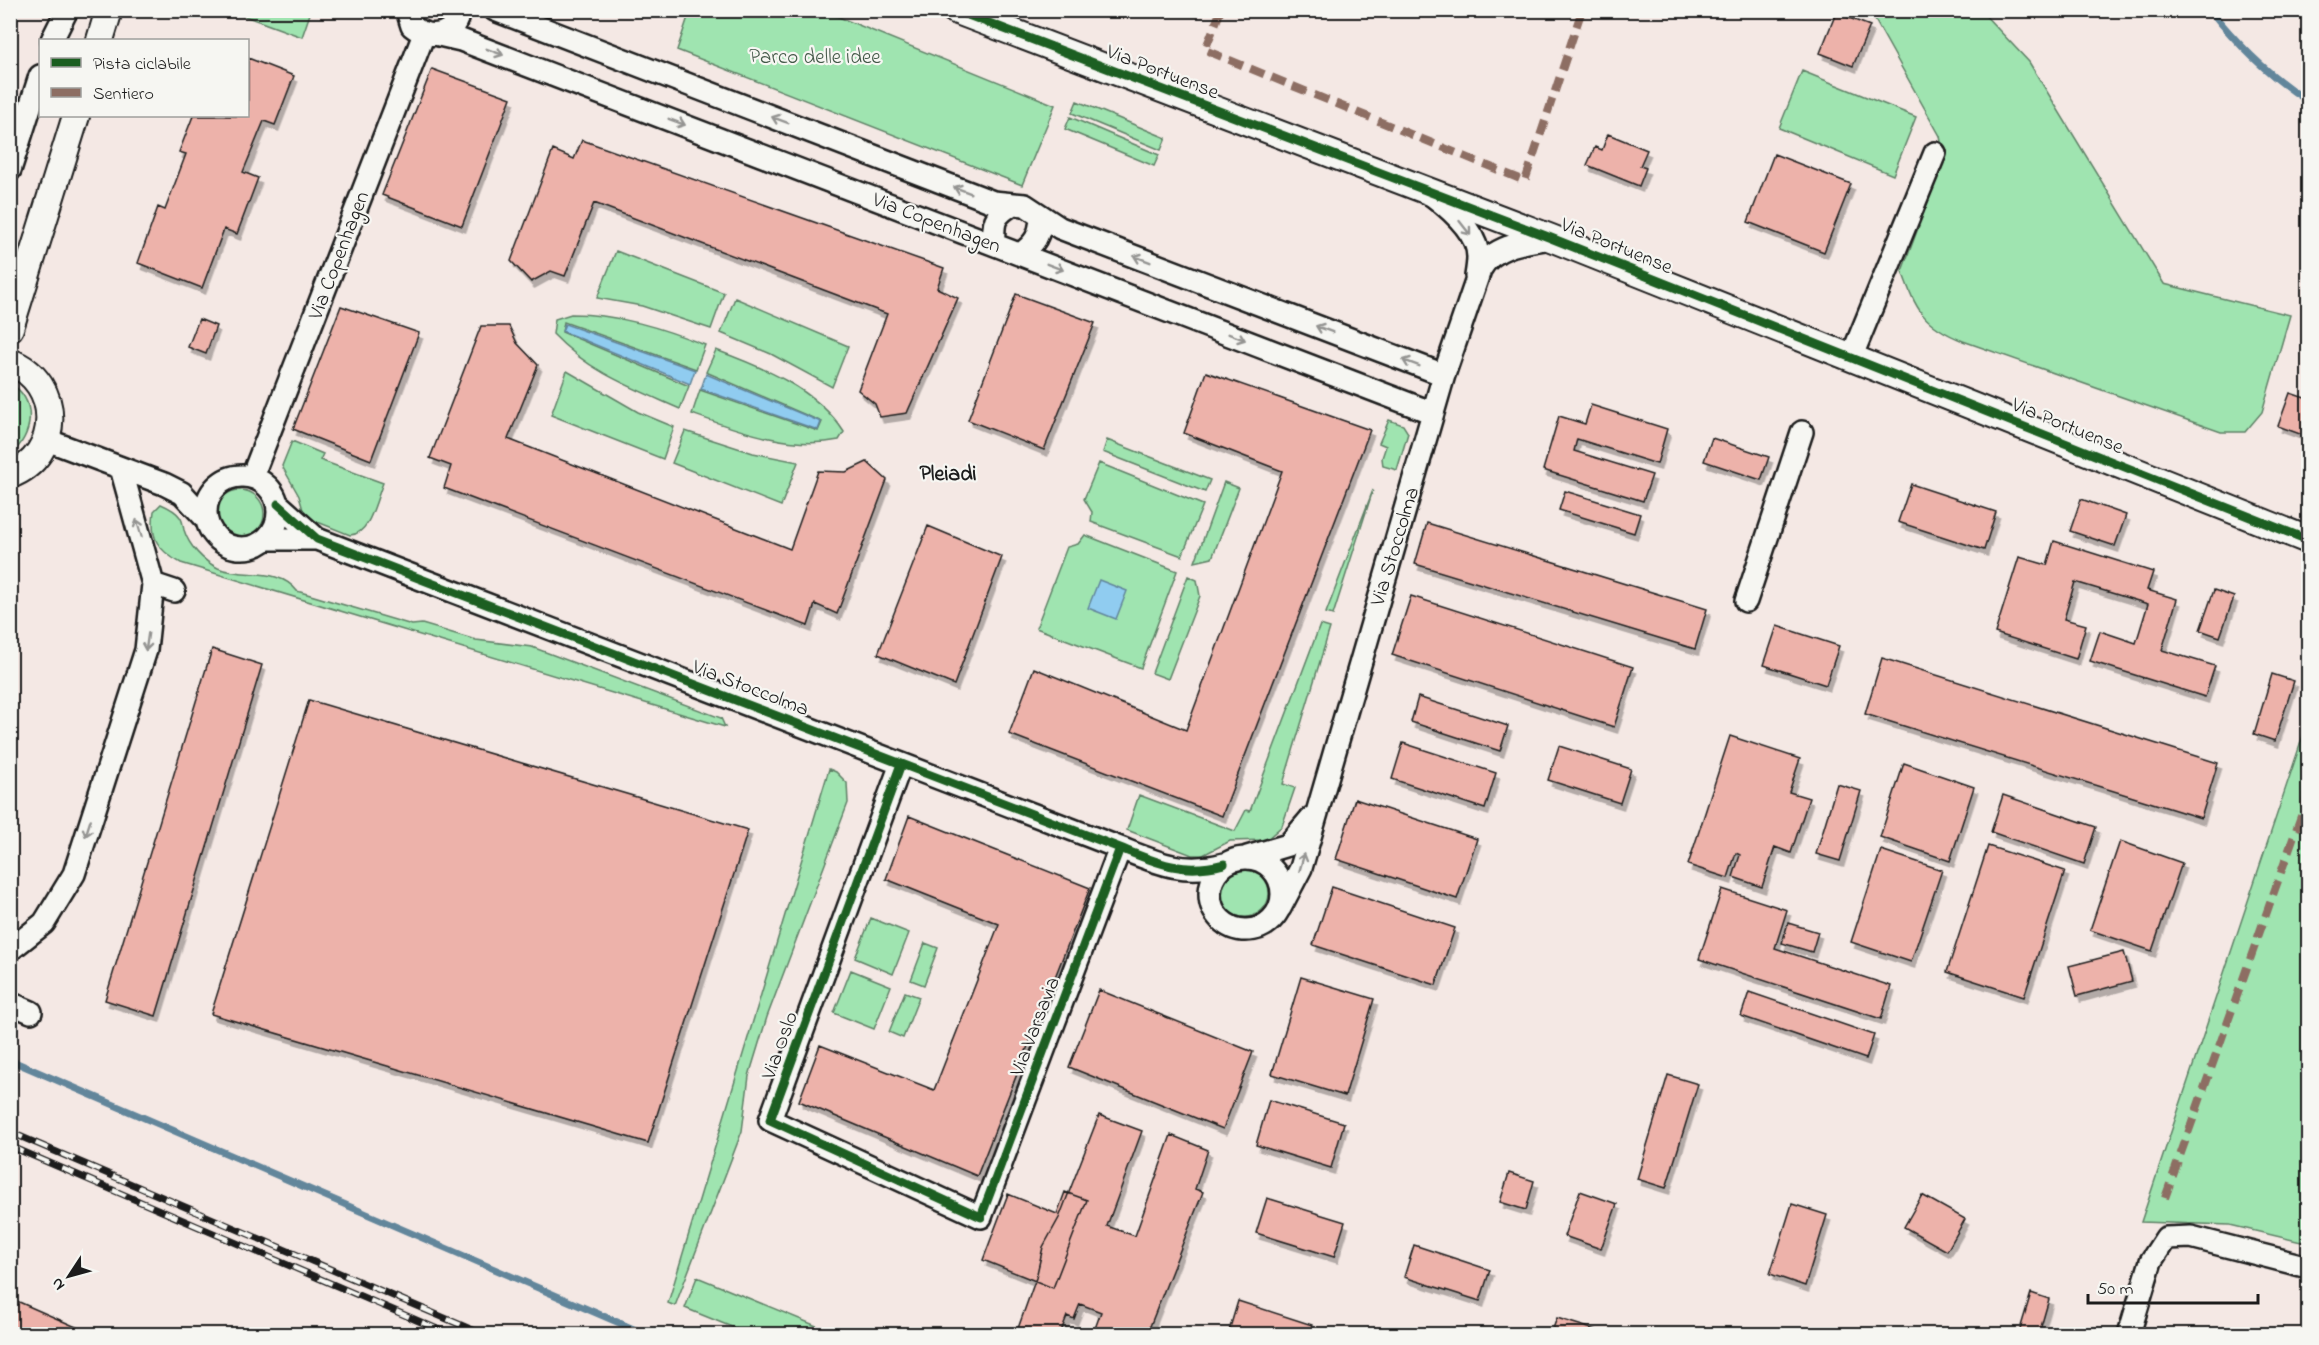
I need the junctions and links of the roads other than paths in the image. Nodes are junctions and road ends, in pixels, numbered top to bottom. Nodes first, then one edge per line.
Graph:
1 (67, 10) edge
2 (109, 10) edge
3 (407, 10) edge
4 (459, 10) edge
5 (495, 10) edge
6 (955, 10) edge
7 (431, 35) junction
8 (52, 39) edge
9 (100, 39) edge
10 (39, 79) edge
11 (76, 117) edge
12 (1935, 153) dead end
13 (10, 171) edge
14 (1425, 190) junction
15 (1013, 204) junction
16 (1041, 217) junction
17 (1551, 238) junction
18 (994, 244) junction
19 (1021, 254) junction
20 (1476, 280) junction
21 (15, 291) edge
22 (10, 328) edge
23 (1851, 358) junction
24 (10, 362) edge
25 (1444, 375) junction
26 (1433, 412) junction
27 (1802, 432) dead end
28 (47, 440) junction
29 (121, 468) junction
30 (10, 475) edge
31 (252, 477) junction
32 (220, 482) junction
33 (164, 484) junction
34 (278, 504) junction
35 (206, 519) junction
36 (2262, 522) junction
37 (267, 538) junction
38 (317, 539) junction
39 (2308, 540) edge
40 (2308, 548) edge
41 (153, 584) junction
42 (174, 591) dead end
43 (1746, 601) dead end
44 (902, 764) junction
45 (1315, 813) junction
46 (1120, 848) junction
47 (1247, 857) junction
48 (1162, 864) junction
49 (1224, 864) junction
50 (1209, 900) junction
51 (1280, 908) junction
52 (10, 950) edge
53 (10, 1003) edge
54 (32, 1012) dead end
55 (981, 1217) joint
56 (2308, 1267) edge
57 (2129, 1335) edge

1 - 8 street
2 - 9 street
3 - 7 street
4 - 7 street
15 -> 5 street, Via Copenhagen
6 - 14 street, Via Portuense
7 -> 18 street, Via Copenhagen
7 - 31 street, Via Copenhagen
10 - 13 street
11 - 21 street
12 - 23 street
14 - 17 street, Via Portuense
14 -> 20 street, Via Stoccolma
15 - 16 street, Via Copenhagen
15 - 18 street
16 - 19 street
25 -> 16 street, Via Copenhagen
17 - 20 street, Via Stoccolma
17 - 23 street, Via Portuense
18 - 19 street, Via Copenhagen
19 -> 26 street, Via Copenhagen
20 - 25 street, Via Stoccolma
21 - 22 street
23 - 36 street, Via Portuense
24 - 28 street
25 - 26 street, Via Stoccolma
26 - 45 street, Via Stoccolma
27 - 43 street
28 - 29 street
28 - 30 street
29 - 33 street
41 -> 29 street
31 - 32 street
31 - 34 street
32 - 33 street
32 - 35 street
33 - 35 street
34 - 37 street
34 - 38 street, Via Stoccolma
35 - 37 street
36 - 39 street, Via Portuense
36 - 40 street, Via Portuense
37 - 38 street, Via Stoccolma
38 - 44 street, Via Stoccolma
41 - 42 street
41 -> 52 street
44 - 46 street, Via Stoccolma
44 - 55 street, Via Oslo
45 - 47 street, Via Stoccolma
51 -> 45 street, Via Stoccolma
46 - 48 street, Via Stoccolma
46 - 55 street, Via Varsavia
47 - 49 street
47 - 51 street
48 - 49 street, Via Stoccolma
48 - 50 street, Via Stoccolma
49 - 50 street
50 - 51 street
53 - 54 street
56 - 57 street

